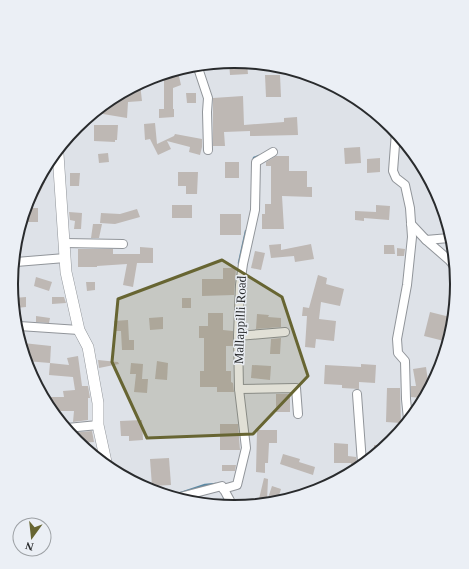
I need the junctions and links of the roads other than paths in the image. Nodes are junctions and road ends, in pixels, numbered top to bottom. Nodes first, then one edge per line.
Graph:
1 (199, 71) edge
2 (395, 140) edge
3 (208, 150) dead end
4 (273, 152) dead end
5 (58, 159) edge
6 (411, 224) junction
7 (446, 238) edge
8 (426, 240) junction
9 (64, 243) junction
10 (123, 244) dead end
11 (65, 258) junction
12 (450, 261) edge
13 (19, 262) edge
14 (22, 326) edge
15 (79, 330) junction
16 (285, 332) dead end
17 (238, 336) junction
18 (239, 389) junction
19 (357, 394) dead end
20 (298, 414) dead end
21 (408, 414) edge
22 (98, 425) junction
23 (72, 427) edge
24 (105, 458) edge
25 (362, 459) edge
26 (223, 489) junction
27 (185, 496) edge
28 (230, 501) edge

1 - 3 street
2 - 6 street
4 - 17 street, Mallappilli Road
5 - 9 main road
6 - 8 street
6 - 21 street
7 - 8 street
8 - 12 street
9 - 10 street
9 - 11 main road
11 - 13 street
11 - 15 main road
14 - 15 street
15 - 22 main road
16 - 17 street
17 - 18 street, Mallappilli Road
18 - 20 street
18 - 26 street, Mallappilli Road
19 - 25 street
22 - 23 street
22 - 24 main road
26 - 27 street, Mallappilli Road
26 - 28 street

